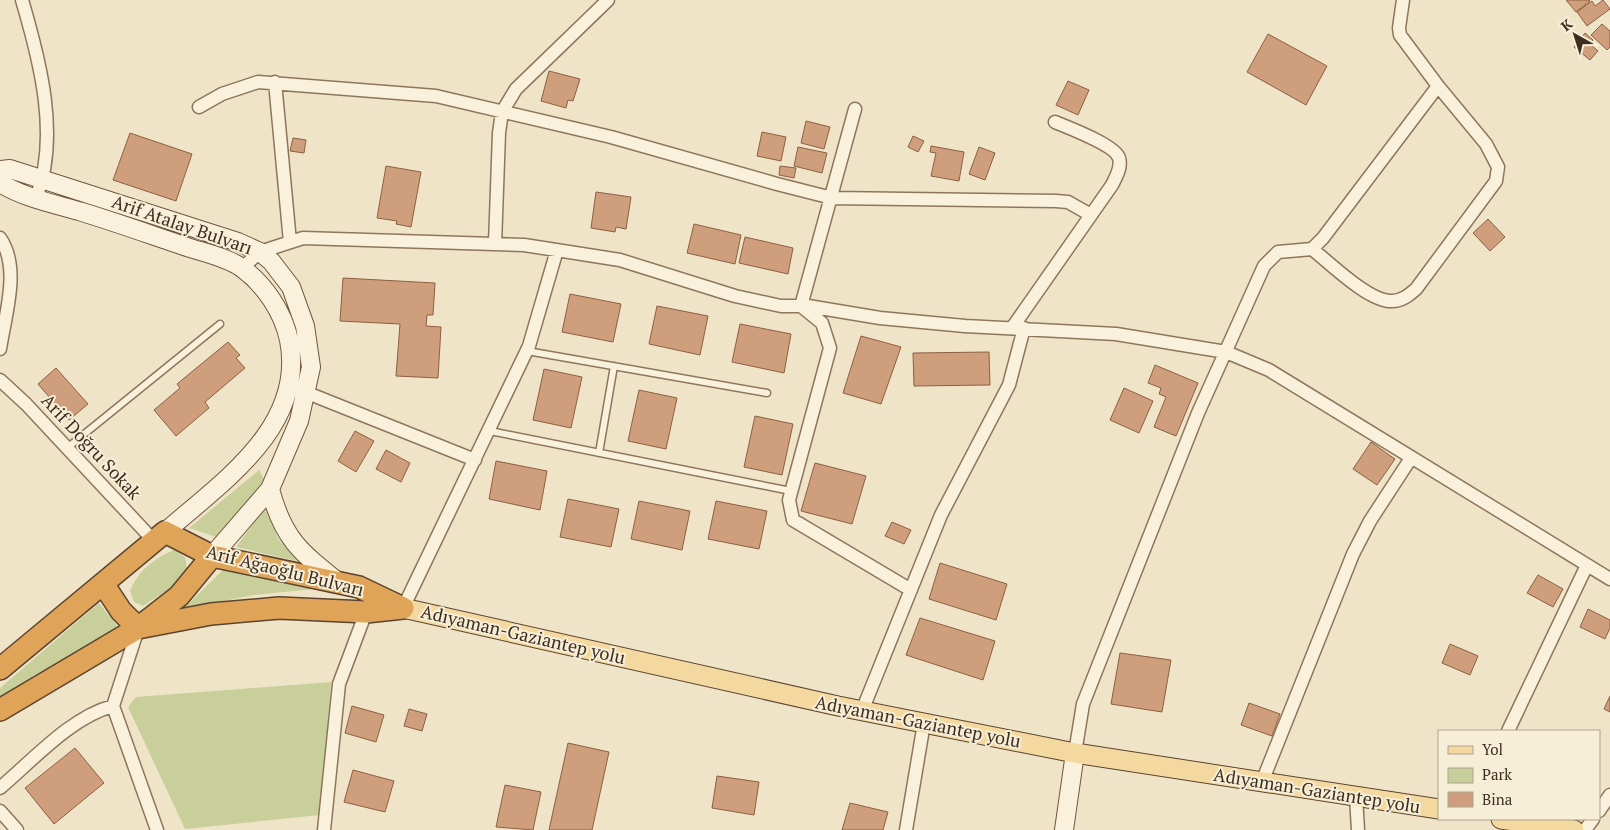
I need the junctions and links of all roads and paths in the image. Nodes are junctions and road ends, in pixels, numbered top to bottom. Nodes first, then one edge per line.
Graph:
1 (22, 0) edge
2 (608, 0) edge
3 (1402, 0) edge
4 (275, 82) junction
5 (1438, 86) junction
6 (199, 107) dead end
7 (855, 109) dead end
8 (502, 112) junction
9 (1054, 122) dead end
10 (0, 170) edge
11 (43, 179) junction
12 (0, 184) edge
13 (36, 198) junction
14 (832, 198) junction
15 (1091, 215) junction
16 (0, 238) edge
17 (290, 242) junction
18 (495, 244) junction
19 (1312, 249) junction
20 (556, 250) junction
21 (260, 252) junction
22 (242, 268) junction
23 (800, 306) junction
24 (220, 324) dead end
25 (1018, 328) junction
26 (0, 349) edge
27 (527, 351) junction
28 (1226, 352) junction
29 (614, 366) junction
30 (0, 380) edge
31 (305, 392) junction
32 (768, 393) dead end
33 (490, 431) junction
34 (67, 448) junction
35 (599, 452) junction
36 (1411, 458) junction
37 (475, 460) junction
38 (270, 489) junction
39 (791, 491) junction
40 (160, 536) junction
41 (212, 556) junction
42 (1587, 565) junction
43 (1610, 579) edge
44 (338, 582) junction
45 (104, 585) junction
46 (911, 590) junction
47 (403, 608) junction
48 (366, 612) junction
49 (138, 628) junction
50 (0, 669) edge
51 (113, 706) junction
52 (0, 710) edge
53 (862, 711) junction
54 (924, 724) junction
55 (1508, 730) edge
56 (1075, 753) junction
57 (1262, 782) junction
58 (0, 788) edge
59 (1610, 795) edge
60 (1356, 796) junction
61 (1438, 809) edge
62 (1600, 810) edge
63 (0, 811) edge
64 (1508, 820) edge
65 (17, 830) edge
66 (157, 830) edge
67 (324, 830) edge
68 (906, 830) edge
69 (1064, 830) edge
70 (1358, 830) edge
71 (1574, 830) edge

1 - 11 street
2 - 8 street
3 - 5 street
4 - 6 street
4 - 8 street
4 - 17 street
5 - 19 street
5 - 19 street
7 - 14 street
8 - 14 street
8 - 18 street
9 - 15 street
10 - 11 main road, Arif Atalay Bulvarı
11 - 13 street
11 - 21 main road, Arif Atalay Bulvarı
12 - 13 main road, Arif Atalay Bulvarı
13 - 22 main road, Arif Atalay Bulvarı
14 - 15 street
14 - 23 street
15 - 25 street
16 - 26 street
17 - 18 street
17 - 21 street
18 - 20 street
19 - 28 street
20 - 23 street
20 - 27 street
21 - 22 street
21 - 31 main road, Arif Atalay Bulvarı
22 - 40 main road, Arif Atalay Bulvarı
23 - 25 street
23 - 39 street
24 - 34 lane
25 - 28 street
25 - 46 street
27 - 29 lane
27 - 33 street
28 - 36 street
28 - 56 street
29 - 32 lane
29 - 35 lane
30 - 34 street, Arif Doğru Sokak
31 - 37 street
31 - 38 main road, Arif Atalay Bulvarı
33 - 35 lane
33 - 37 street
34 - 40 street, Arif Doğru Sokak
35 - 39 lane
36 - 42 street
36 - 57 street
37 - 47 street
38 - 41 main road, Arif Atalay Bulvarı
38 - 44 main road
39 - 46 street
40 - 41 highway, Arif Ağaoğlu Bulvarı
40 - 45 highway
41 - 44 highway, Arif Ağaoğlu Bulvarı
41 - 49 highway
42 - 43 street
42 - 55 street
44 - 47 highway, Arif Ağaoğlu Bulvarı
45 - 49 highway
45 - 50 highway
46 - 53 street
47 - 48 highway, Arif Ağaoğlu Bulvarı
47 - 53 main road, Adıyaman-Gaziantep yolu
48 - 49 highway, Arif Ağaoğlu Bulvarı
48 - 67 street
49 - 51 street
49 - 52 highway, Arif Ağaoğlu Bulvarı
51 - 58 street
51 - 66 street
53 - 54 main road, Adıyaman-Gaziantep yolu
54 - 56 main road, Adıyaman-Gaziantep yolu
54 - 68 street
56 - 57 main road, Adıyaman-Gaziantep yolu
56 - 69 main road
57 - 60 main road, Adıyaman-Gaziantep yolu
59 - 62 street
60 - 61 main road, Adıyaman-Gaziantep yolu
60 - 70 street
63 - 65 street
64 - 71 main road

